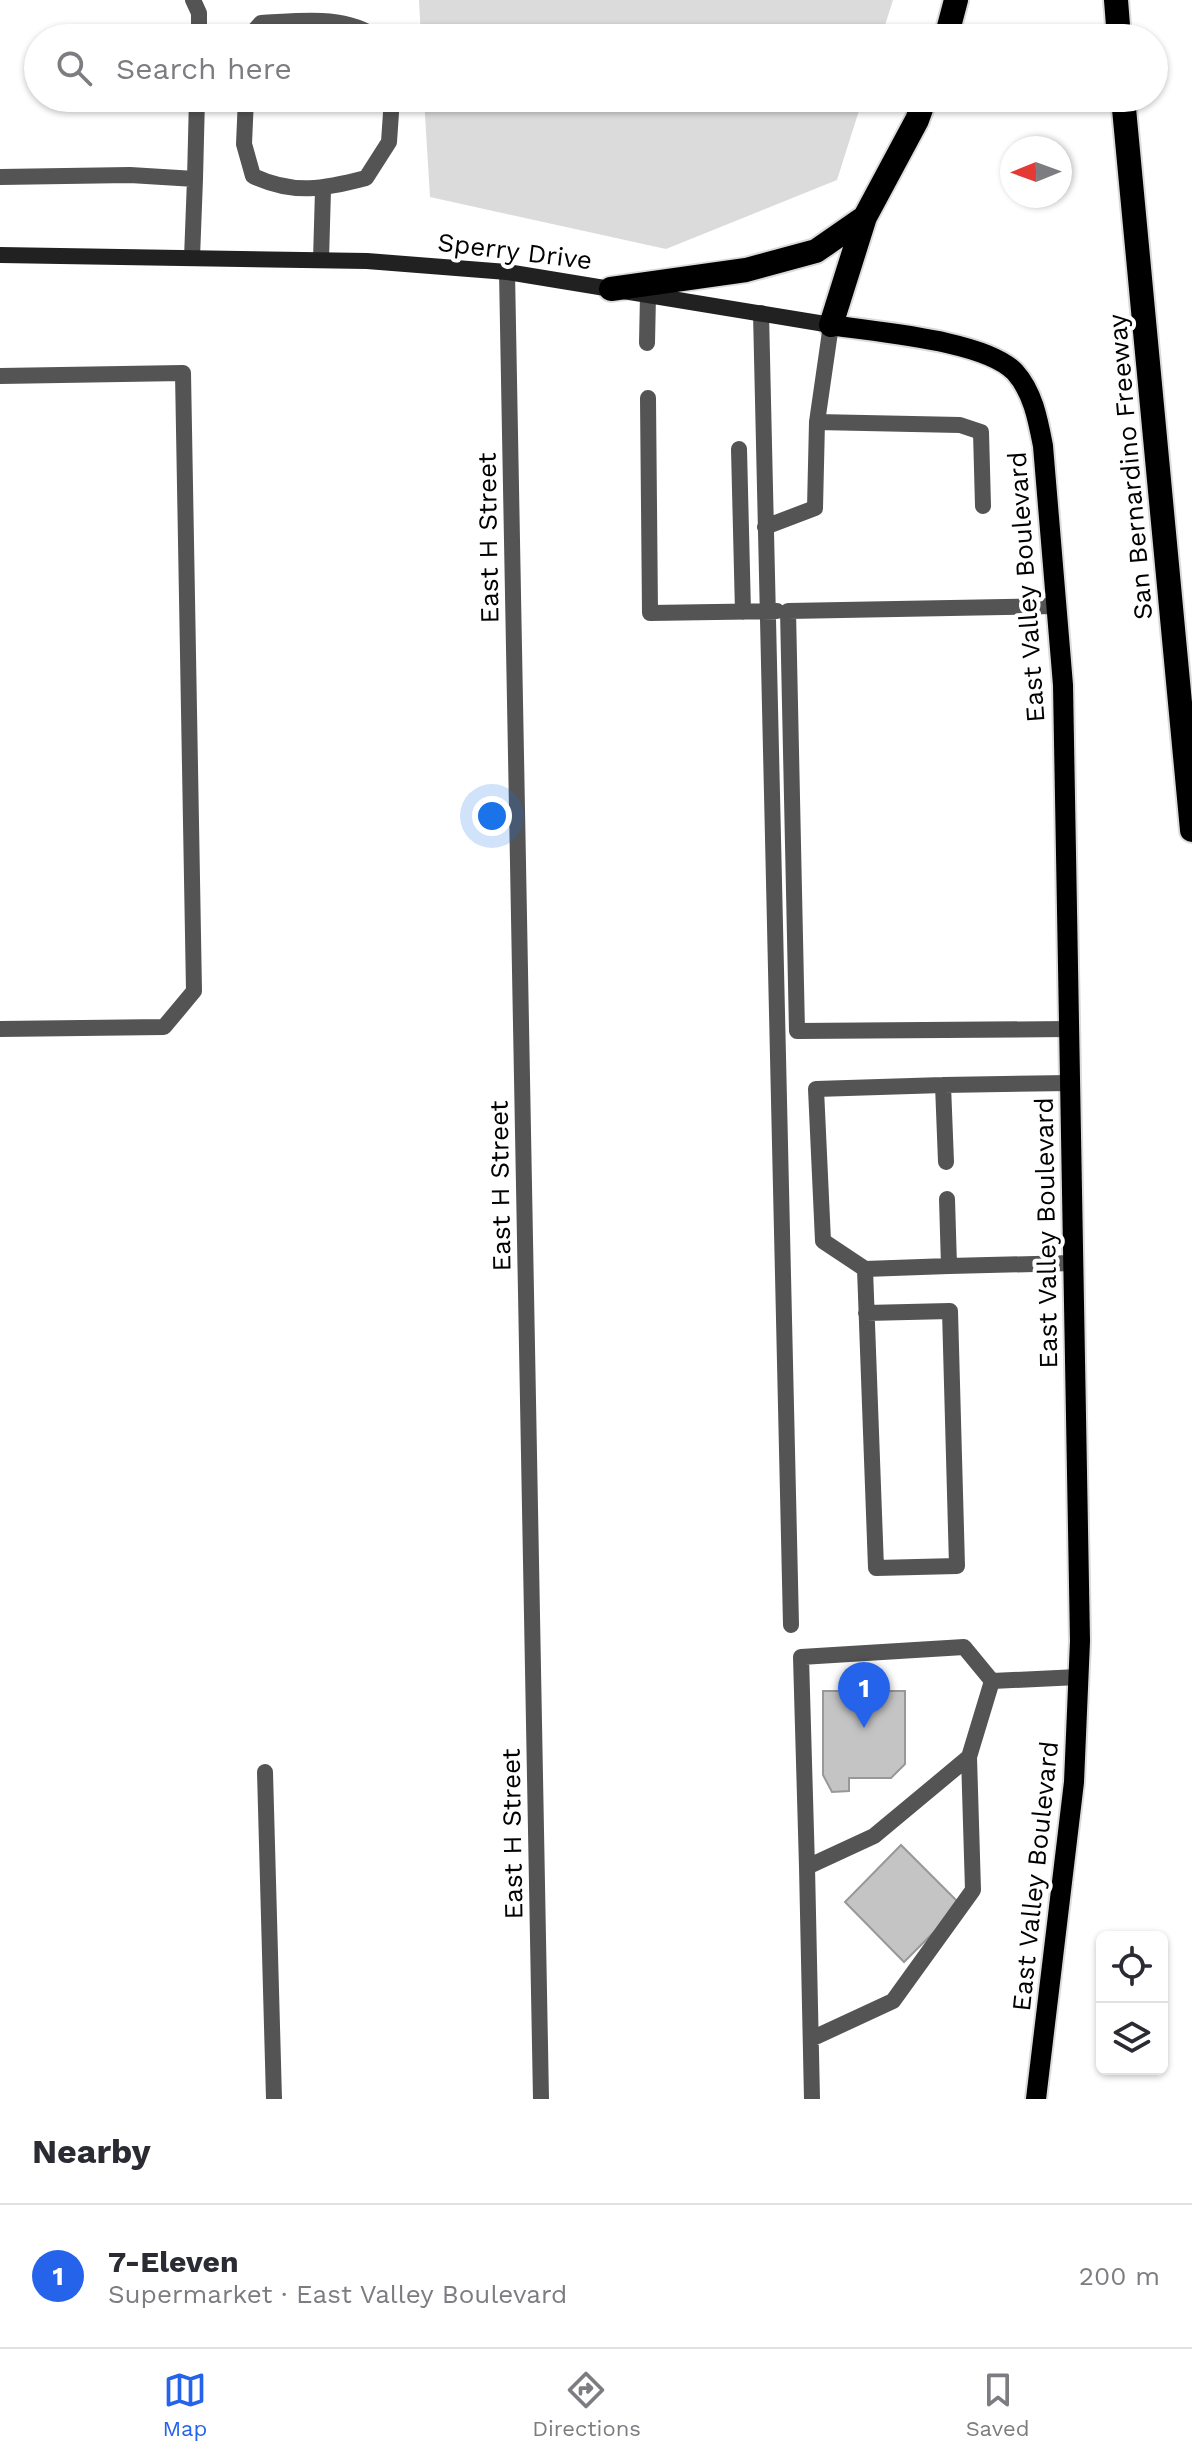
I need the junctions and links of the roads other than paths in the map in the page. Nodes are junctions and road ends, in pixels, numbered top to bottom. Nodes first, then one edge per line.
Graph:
1 (193, 0) edge
2 (956, 0) edge
3 (1116, 0) edge
4 (199, 24) edge
5 (260, 24) edge
6 (344, 24) edge
7 (950, 24) edge
8 (1118, 24) edge
9 (197, 112) edge
10 (245, 112) edge
11 (391, 112) edge
12 (920, 112) edge
13 (1124, 112) edge
14 (0, 177) edge
15 (195, 179) junction
16 (323, 190) junction
17 (865, 217) junction
18 (0, 255) edge
19 (192, 258) junction
20 (321, 260) junction
21 (507, 272) junction
22 (611, 289) junction
23 (648, 295) junction
24 (761, 313) junction
25 (831, 325) junction
26 (647, 343) dead end
27 (1013, 370) joint
28 (0, 376) edge
29 (648, 398) dead end
30 (817, 422) junction
31 (739, 449) dead end
32 (983, 506) dead end
33 (765, 527) junction
34 (1055, 606) junction
35 (788, 611) junction
36 (743, 612) junction
37 (767, 612) junction
38 (1192, 830) edge
39 (0, 1029) edge
40 (1069, 1029) junction
41 (797, 1031) junction
42 (777, 1032) junction
43 (1070, 1083) junction
44 (943, 1085) junction
45 (946, 1162) dead end
46 (947, 1199) dead end
47 (1073, 1263) junction
48 (949, 1266) junction
49 (865, 1269) junction
50 (866, 1313) junction
51 (791, 1625) dead end
52 (1078, 1677) junction
53 (992, 1681) junction
54 (969, 1757) junction
55 (265, 1772) dead end
56 (807, 1867) junction
57 (811, 2039) junction
58 (274, 2099) edge
59 (541, 2099) edge
60 (812, 2099) edge
61 (1036, 2099) edge

1 - 4 street
2 - 7 highway
3 - 8 highway
5 - 6 street
9 - 15 street
10 - 16 street
11 - 16 street
12 - 17 highway
13 - 38 highway, San Bernardino Freeway
14 - 15 street
15 - 19 street
16 - 20 street
17 - 22 highway
17 - 25 highway
18 - 19 street, Sperry Drive
19 - 20 street, Sperry Drive
20 - 21 street, Sperry Drive
21 - 22 street, Sperry Drive
21 - 59 street, East H Street
22 - 23 street, Sperry Drive
23 - 24 street, Sperry Drive
23 - 26 street
24 - 25 street, Sperry Drive
24 - 33 street
25 - 27 main road, Sperry Drive
25 - 30 street
27 - 34 main road, East Valley Boulevard
28 - 39 street
29 - 36 street
30 - 32 street
30 - 33 street
31 - 36 street
33 - 37 street
34 - 35 street
34 - 40 main road, East Valley Boulevard
35 - 37 street
35 - 41 street
36 - 37 street
37 - 42 street
40 - 41 street
40 - 43 main road, East Valley Boulevard
41 - 42 street
42 - 51 street
43 - 44 street
43 - 47 main road, East Valley Boulevard
44 - 45 street
44 - 49 street
46 - 48 street
47 - 48 street
47 - 52 main road, East Valley Boulevard
48 - 49 street
49 - 50 street
50 - 50 street
52 - 53 street
52 - 61 main road, East Valley Boulevard
53 - 54 street
53 - 56 street
54 - 56 street
54 - 57 street
55 - 58 street
56 - 57 street
57 - 60 street

